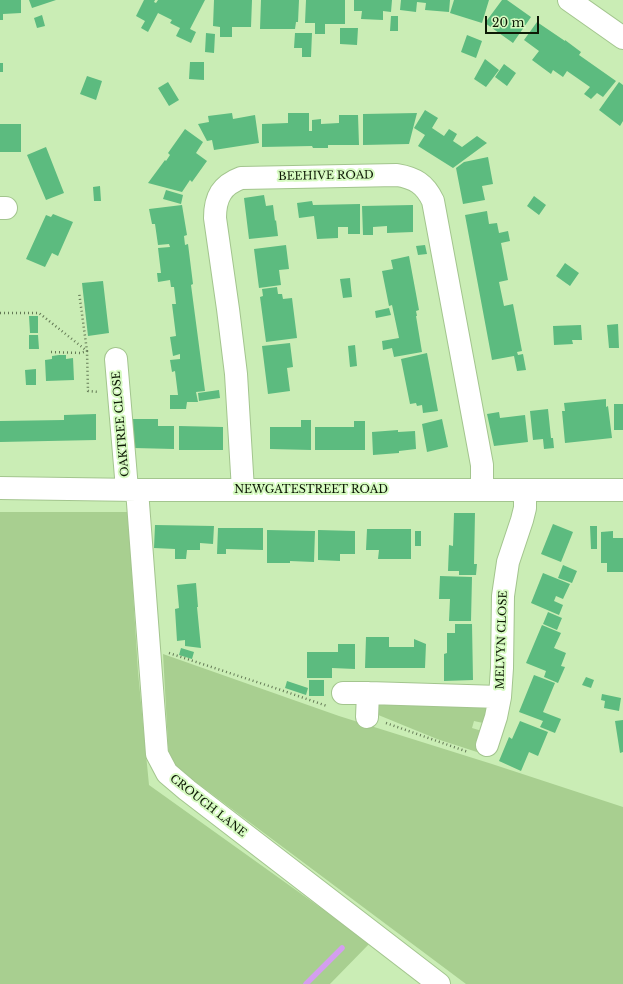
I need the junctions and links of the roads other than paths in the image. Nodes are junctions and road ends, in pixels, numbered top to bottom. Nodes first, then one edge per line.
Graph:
1 (569, 0) edge
2 (623, 38) edge
3 (116, 359) dead end
4 (0, 488) edge
5 (132, 490) junction
6 (243, 490) junction
7 (482, 490) junction
8 (525, 490) junction
9 (623, 490) edge
10 (368, 693) junction
11 (500, 697) junction
12 (335, 700) road end
13 (367, 716) road end
14 (487, 745) road end
15 (439, 984) edge

1 - 2 street
3 - 5 street, OAKTREE CLOSE
4 - 5 street, NEWGATESTREET ROAD
5 - 6 street, NEWGATESTREET ROAD
5 - 15 street, CROUCH LANE
6 - 7 street, NEWGATESTREET ROAD
6 - 7 street, BEEHIVE ROAD
7 - 8 street, NEWGATESTREET ROAD
8 - 9 street, NEWGATESTREET ROAD
8 - 11 street, MELVYN CLOSE
10 - 11 street, MELVYN CLOSE
10 - 12 street, MELVYN CLOSE
10 - 13 street
11 - 14 street, MELVYN CLOSE

